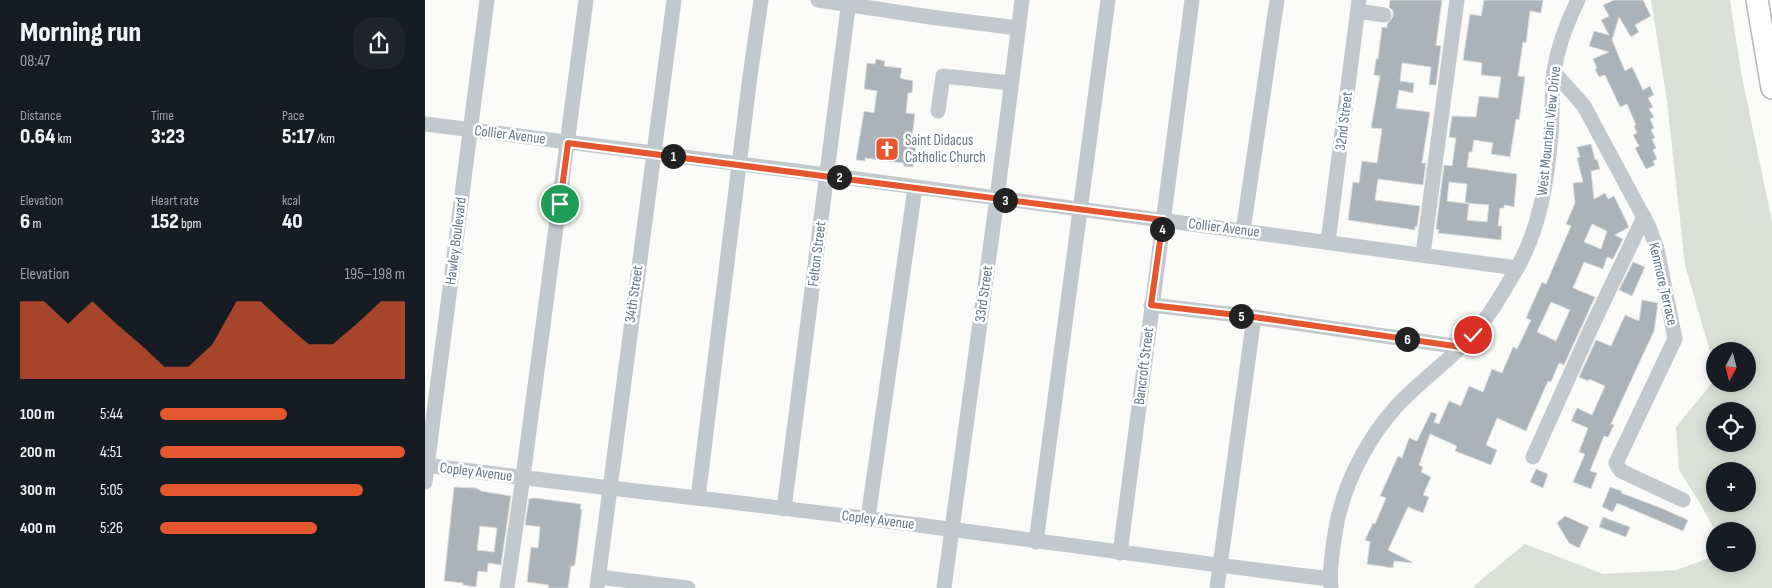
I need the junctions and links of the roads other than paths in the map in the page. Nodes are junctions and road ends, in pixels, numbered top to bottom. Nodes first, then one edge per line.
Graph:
1 (487, 0) edge
2 (586, 0) edge
3 (674, 0) edge
4 (761, 0) edge
5 (818, 0) edge
6 (1022, 0) edge
7 (1108, 0) edge
8 (1191, 0) edge
9 (1277, 0) edge
10 (1447, 0) edge
11 (1457, 0) edge
12 (1578, 0) edge
13 (849, 2) edge
14 (1757, 4) edge
15 (1358, 6) edge
16 (1384, 15) dead end
17 (1453, 27) junction
18 (1018, 28) junction
19 (1554, 72) junction
20 (1011, 83) junction
21 (1772, 88) edge
22 (938, 111) dead end
23 (425, 124) edge
24 (470, 130) junction
25 (568, 143) junction
26 (653, 153) junction
27 (739, 165) junction
28 (827, 176) junction
29 (915, 188) junction
30 (997, 198) junction
31 (1081, 210) junction
32 (1644, 218) junction
33 (1163, 220) junction
34 (1243, 231) junction
35 (1329, 242) junction
36 (1423, 254) junction
37 (1517, 268) junction
38 (1151, 305) junction
39 (1254, 317) junction
40 (1461, 347) junction
41 (1533, 457) dead end
42 (426, 466) edge
43 (523, 477) junction
44 (425, 482) edge
45 (609, 489) junction
46 (698, 498) junction
47 (1683, 500) dead end
48 (784, 509) junction
49 (868, 518) junction
50 (951, 529) junction
51 (1036, 542) junction
52 (1120, 553) junction
53 (1221, 566) junction
54 (597, 582) edge
55 (1331, 583) edge
56 (507, 588) edge
57 (688, 588) edge
58 (944, 588) edge
59 (1217, 588) edge

1 - 24 street, Hawley Boulevard
2 - 25 street
3 - 26 street, 34th Street
4 - 27 street
5 - 13 street
6 - 18 street, 33rd Street
7 - 31 street
8 - 33 street, Bancroft Street
9 - 34 street
10 - 17 street
11 - 17 street
12 - 19 street, West Mountain View Drive
13 - 18 street
13 - 28 street, Felton Street
14 - 21 highway
15 - 16 street
15 - 35 street, 32nd Street
17 - 36 street
18 - 20 street, 33rd Street
19 - 32 street, Kenmore Terrace
19 - 37 street, West Mountain View Drive
20 - 22 street
20 - 30 street, 33rd Street
23 - 24 street, Collier Avenue
24 - 25 street, Collier Avenue
24 - 42 street, Hawley Boulevard
25 - 26 street, Collier Avenue
25 - 43 street
26 - 27 street, Collier Avenue
26 - 45 street, 34th Street
27 - 28 street, Collier Avenue
27 - 46 street
28 - 29 street, Collier Avenue
28 - 48 street, Felton Street
29 - 30 street, Collier Avenue
29 - 49 street
30 - 31 street, Collier Avenue
30 - 50 street, 33rd Street
31 - 33 street, Collier Avenue
31 - 51 street
32 - 41 street
32 - 47 street, Kenmore Terrace
33 - 34 street, Collier Avenue
33 - 38 street, Bancroft Street
34 - 35 street, Collier Avenue
35 - 36 street, Collier Avenue
36 - 37 street, Collier Avenue
37 - 40 street, West Mountain View Drive
38 - 39 street
38 - 52 street, Bancroft Street
39 - 40 street
39 - 53 street
40 - 55 street, West Mountain View Drive
42 - 43 street, Copley Avenue
42 - 44 street, Hawley Boulevard
43 - 45 street, Copley Avenue
43 - 56 street
45 - 46 street, Copley Avenue
45 - 54 street, 34th Street
46 - 48 street, Copley Avenue
48 - 49 street, Copley Avenue
49 - 50 street, Copley Avenue
50 - 51 street, Copley Avenue
50 - 58 street, 33rd Street
51 - 52 street, Copley Avenue
52 - 53 street, Copley Avenue
53 - 55 street, Copley Avenue
53 - 59 street
54 - 57 street

